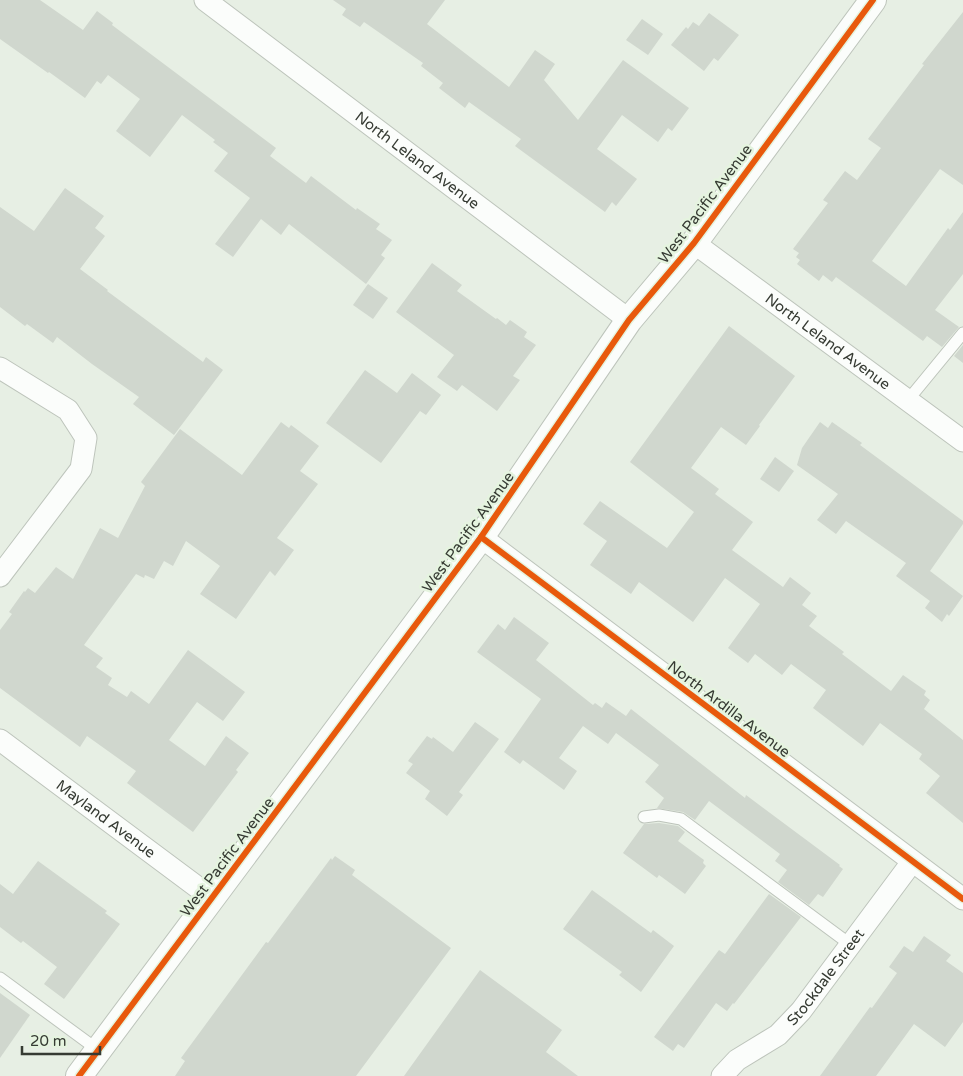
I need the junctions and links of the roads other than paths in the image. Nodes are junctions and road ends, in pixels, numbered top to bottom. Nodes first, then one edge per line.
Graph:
1 (205, 0) edge
2 (873, 0) edge
3 (694, 243) junction
4 (630, 320) junction
5 (963, 333) edge
6 (0, 368) edge
7 (908, 400) junction
8 (963, 441) edge
9 (481, 538) junction
10 (0, 576) edge
11 (0, 740) edge
12 (644, 817) dead end
13 (912, 862) junction
14 (212, 898) junction
15 (963, 899) edge
16 (851, 944) junction
17 (0, 978) edge
18 (98, 1050) junction
19 (79, 1076) edge
20 (722, 1076) edge

1 - 4 street, North Leland Avenue
2 - 3 street, West Pacific Avenue
3 - 4 street, West Pacific Avenue
3 - 7 street, North Leland Avenue
4 - 9 street, West Pacific Avenue
5 - 7 lane
6 - 10 street
7 - 8 street, North Leland Avenue
9 - 13 street, North Ardilla Avenue
9 - 14 street, West Pacific Avenue
11 - 14 street, Mayland Avenue
12 - 16 lane
13 - 15 street, North Ardilla Avenue
13 - 16 street, Stockdale Street
14 - 18 street, West Pacific Avenue
16 - 20 street, Stockdale Street
17 - 18 lane
18 - 19 street, West Pacific Avenue

